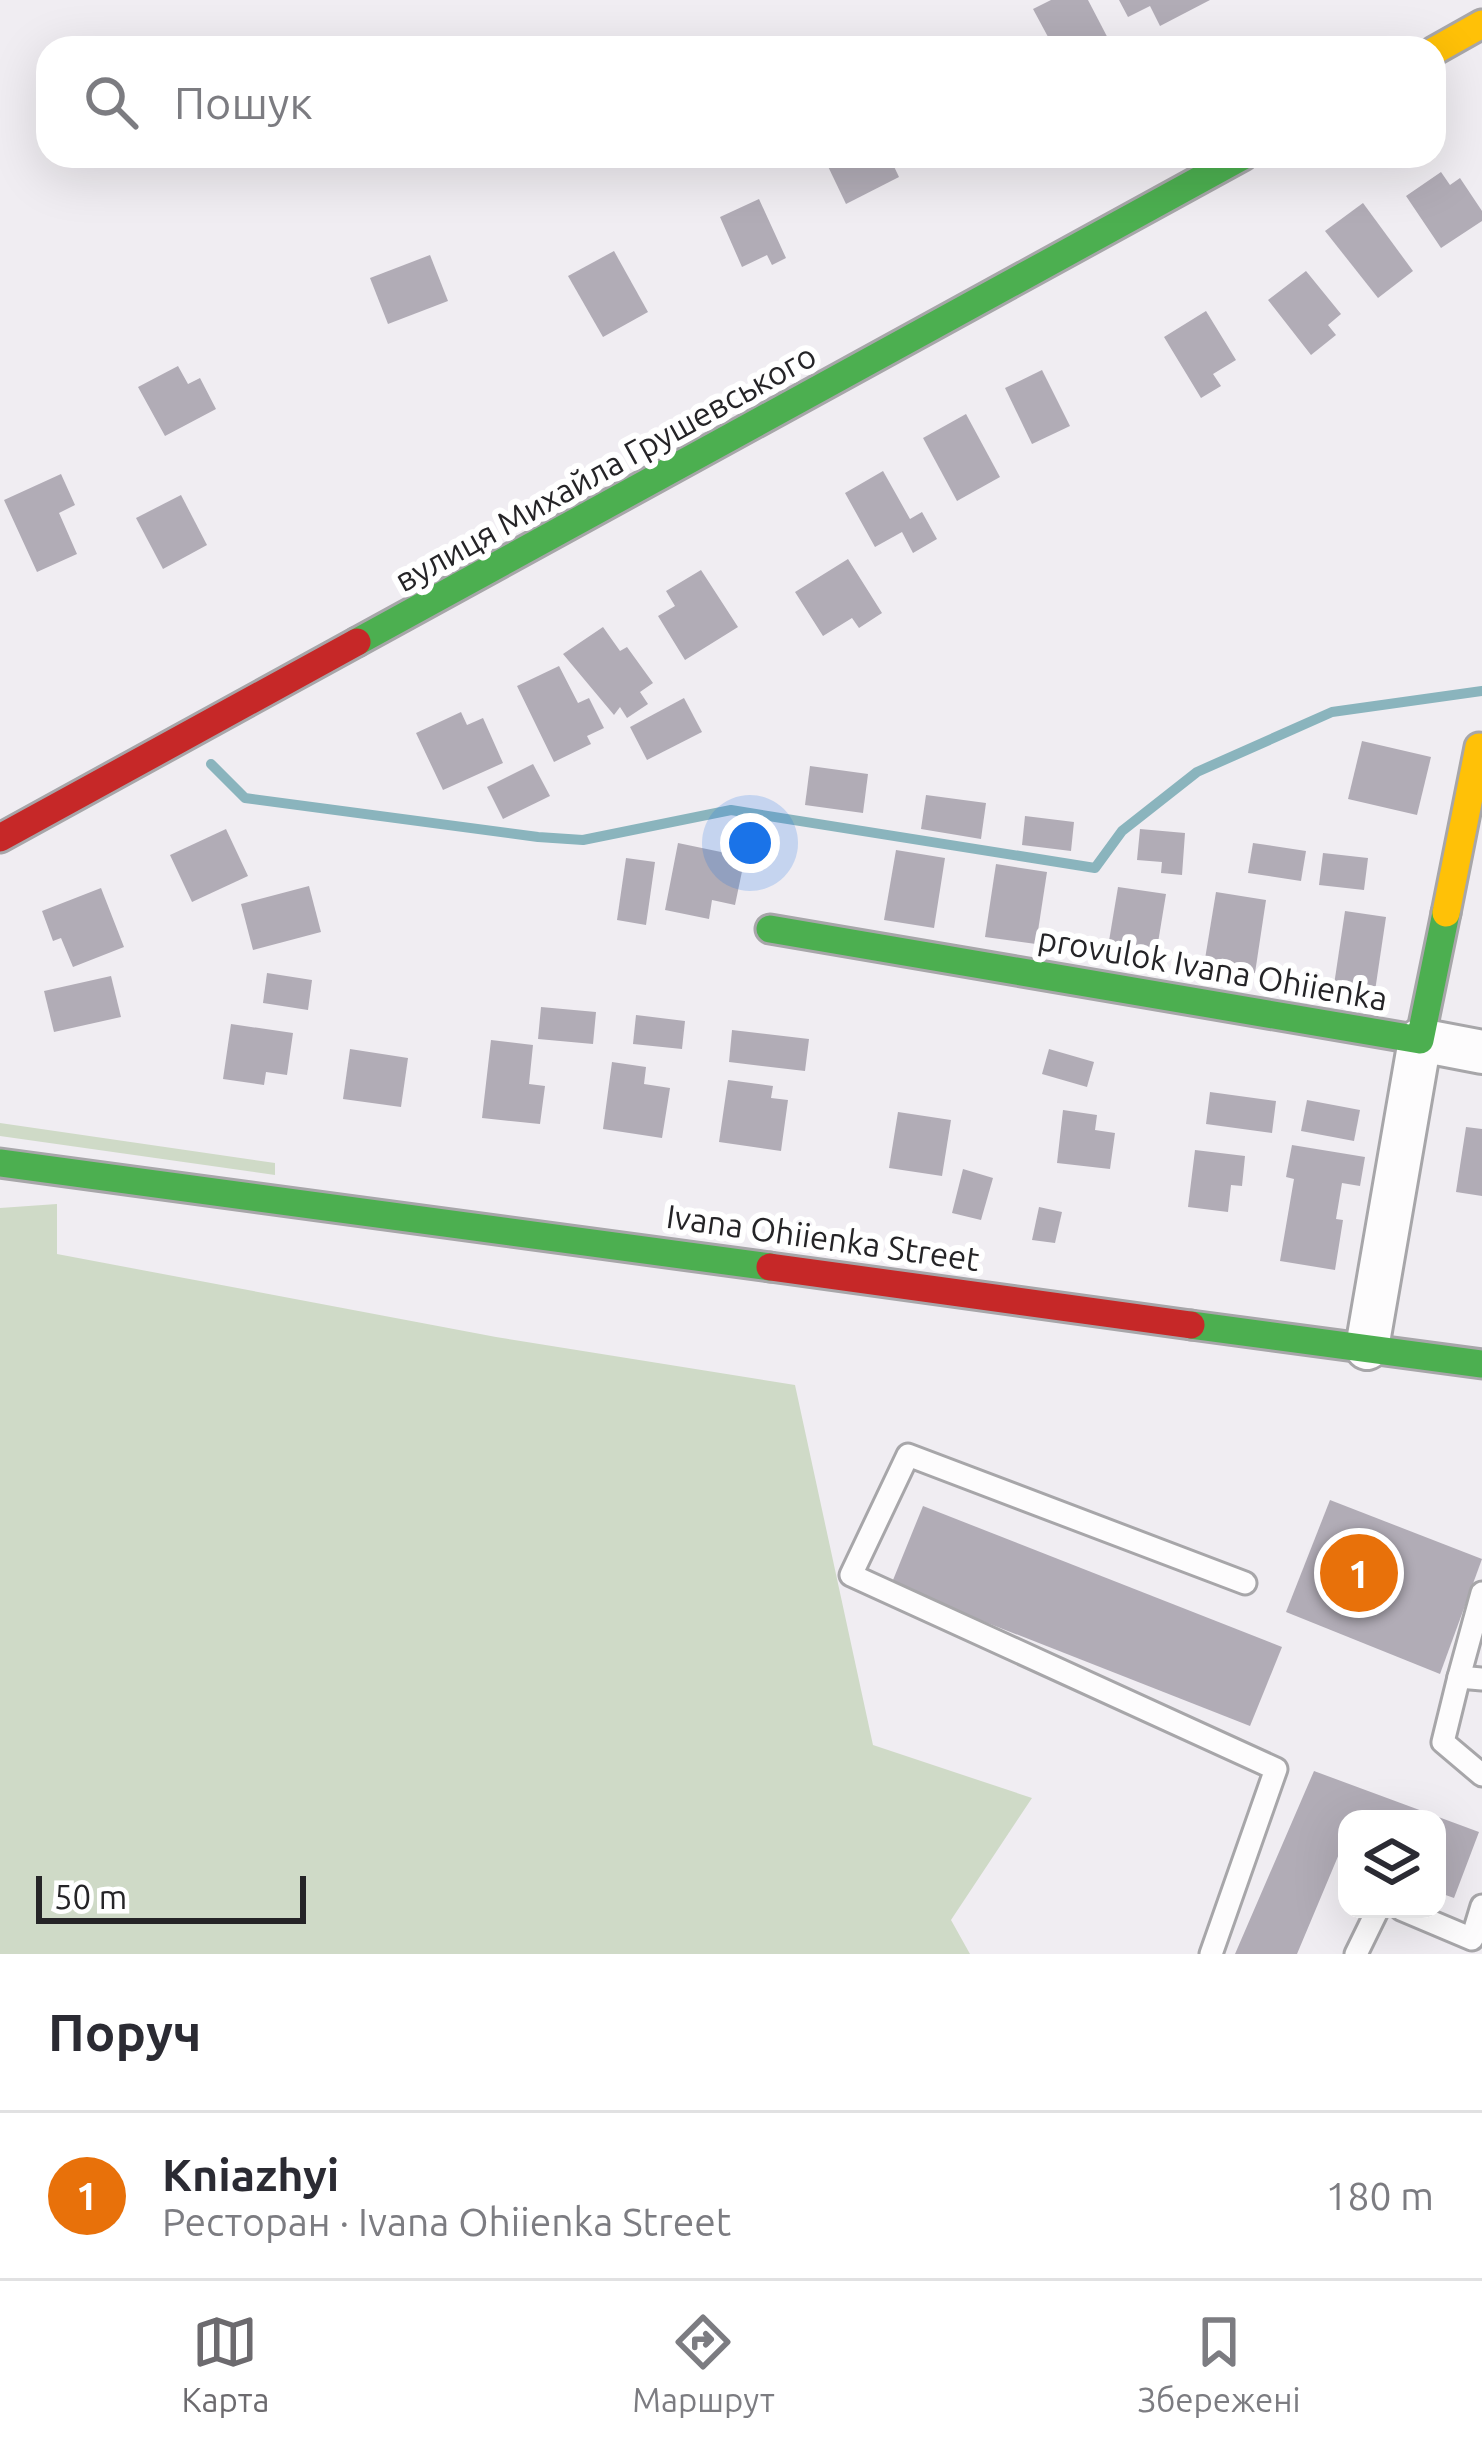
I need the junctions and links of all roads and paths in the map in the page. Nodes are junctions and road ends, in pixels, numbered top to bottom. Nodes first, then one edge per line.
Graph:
1 (1482, 24) edge
2 (1446, 44) edge
3 (1221, 168) edge
4 (1479, 747) dead end
5 (0, 838) edge
6 (770, 929) dead end
7 (1420, 1040) junction
8 (1482, 1052) edge
9 (0, 1163) edge
10 (154, 1181) junction
11 (0, 1188) edge
12 (1367, 1348) junction
13 (1482, 1364) edge
14 (1245, 1583) dead end
15 (1482, 1593) edge
16 (1470, 1678) edge
17 (1482, 1775) edge
18 (1482, 1906) edge
19 (1374, 1918) edge
20 (1422, 1918) edge
21 (1211, 1954) edge
22 (1357, 1954) edge

1 - 2 street
3 - 5 street, вулиця Михайла Грушевського
4 - 7 street, provulok Ivana Ohiienka
6 - 7 street, provulok Ivana Ohiienka
7 - 8 street
7 - 12 street
9 - 10 street
10 - 11 street
10 - 12 street, Ivana Ohiienka Street
12 - 13 street, Ivana Ohiienka Street
14 - 21 lane
15 - 16 lane
16 - 17 lane
18 - 20 lane
19 - 22 lane

